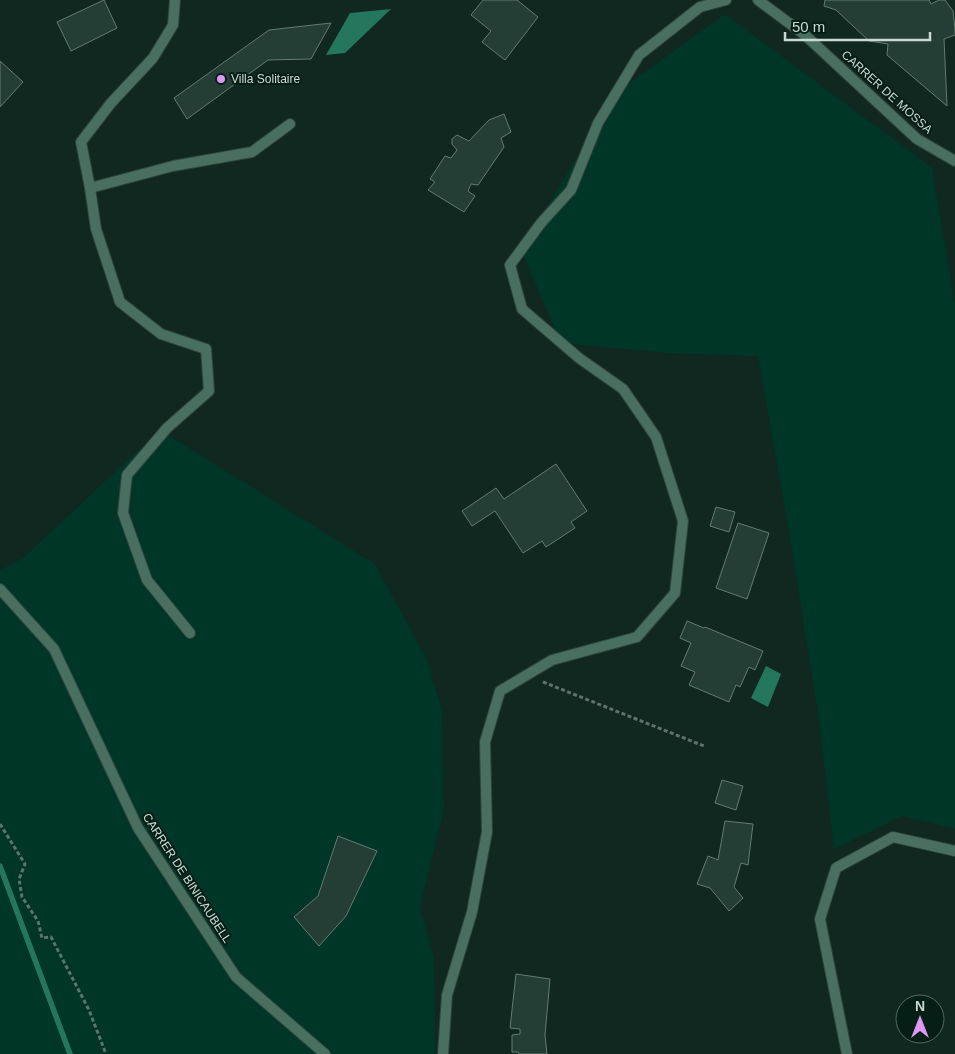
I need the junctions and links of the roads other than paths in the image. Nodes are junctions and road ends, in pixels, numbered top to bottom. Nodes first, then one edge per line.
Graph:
1 (175, 0) edge
2 (726, 0) edge
3 (758, 0) edge
4 (290, 124) dead end
5 (955, 162) edge
6 (90, 188) junction
7 (0, 589) edge
8 (190, 633) dead end
9 (955, 851) edge
10 (325, 1054) edge
11 (443, 1054) edge
12 (847, 1054) edge

1 - 6 street
2 - 11 street
3 - 5 street, CARRER DE MOSSA
4 - 6 street
6 - 8 street
7 - 10 street, CARRER DE BINICAUBELL
9 - 12 street

